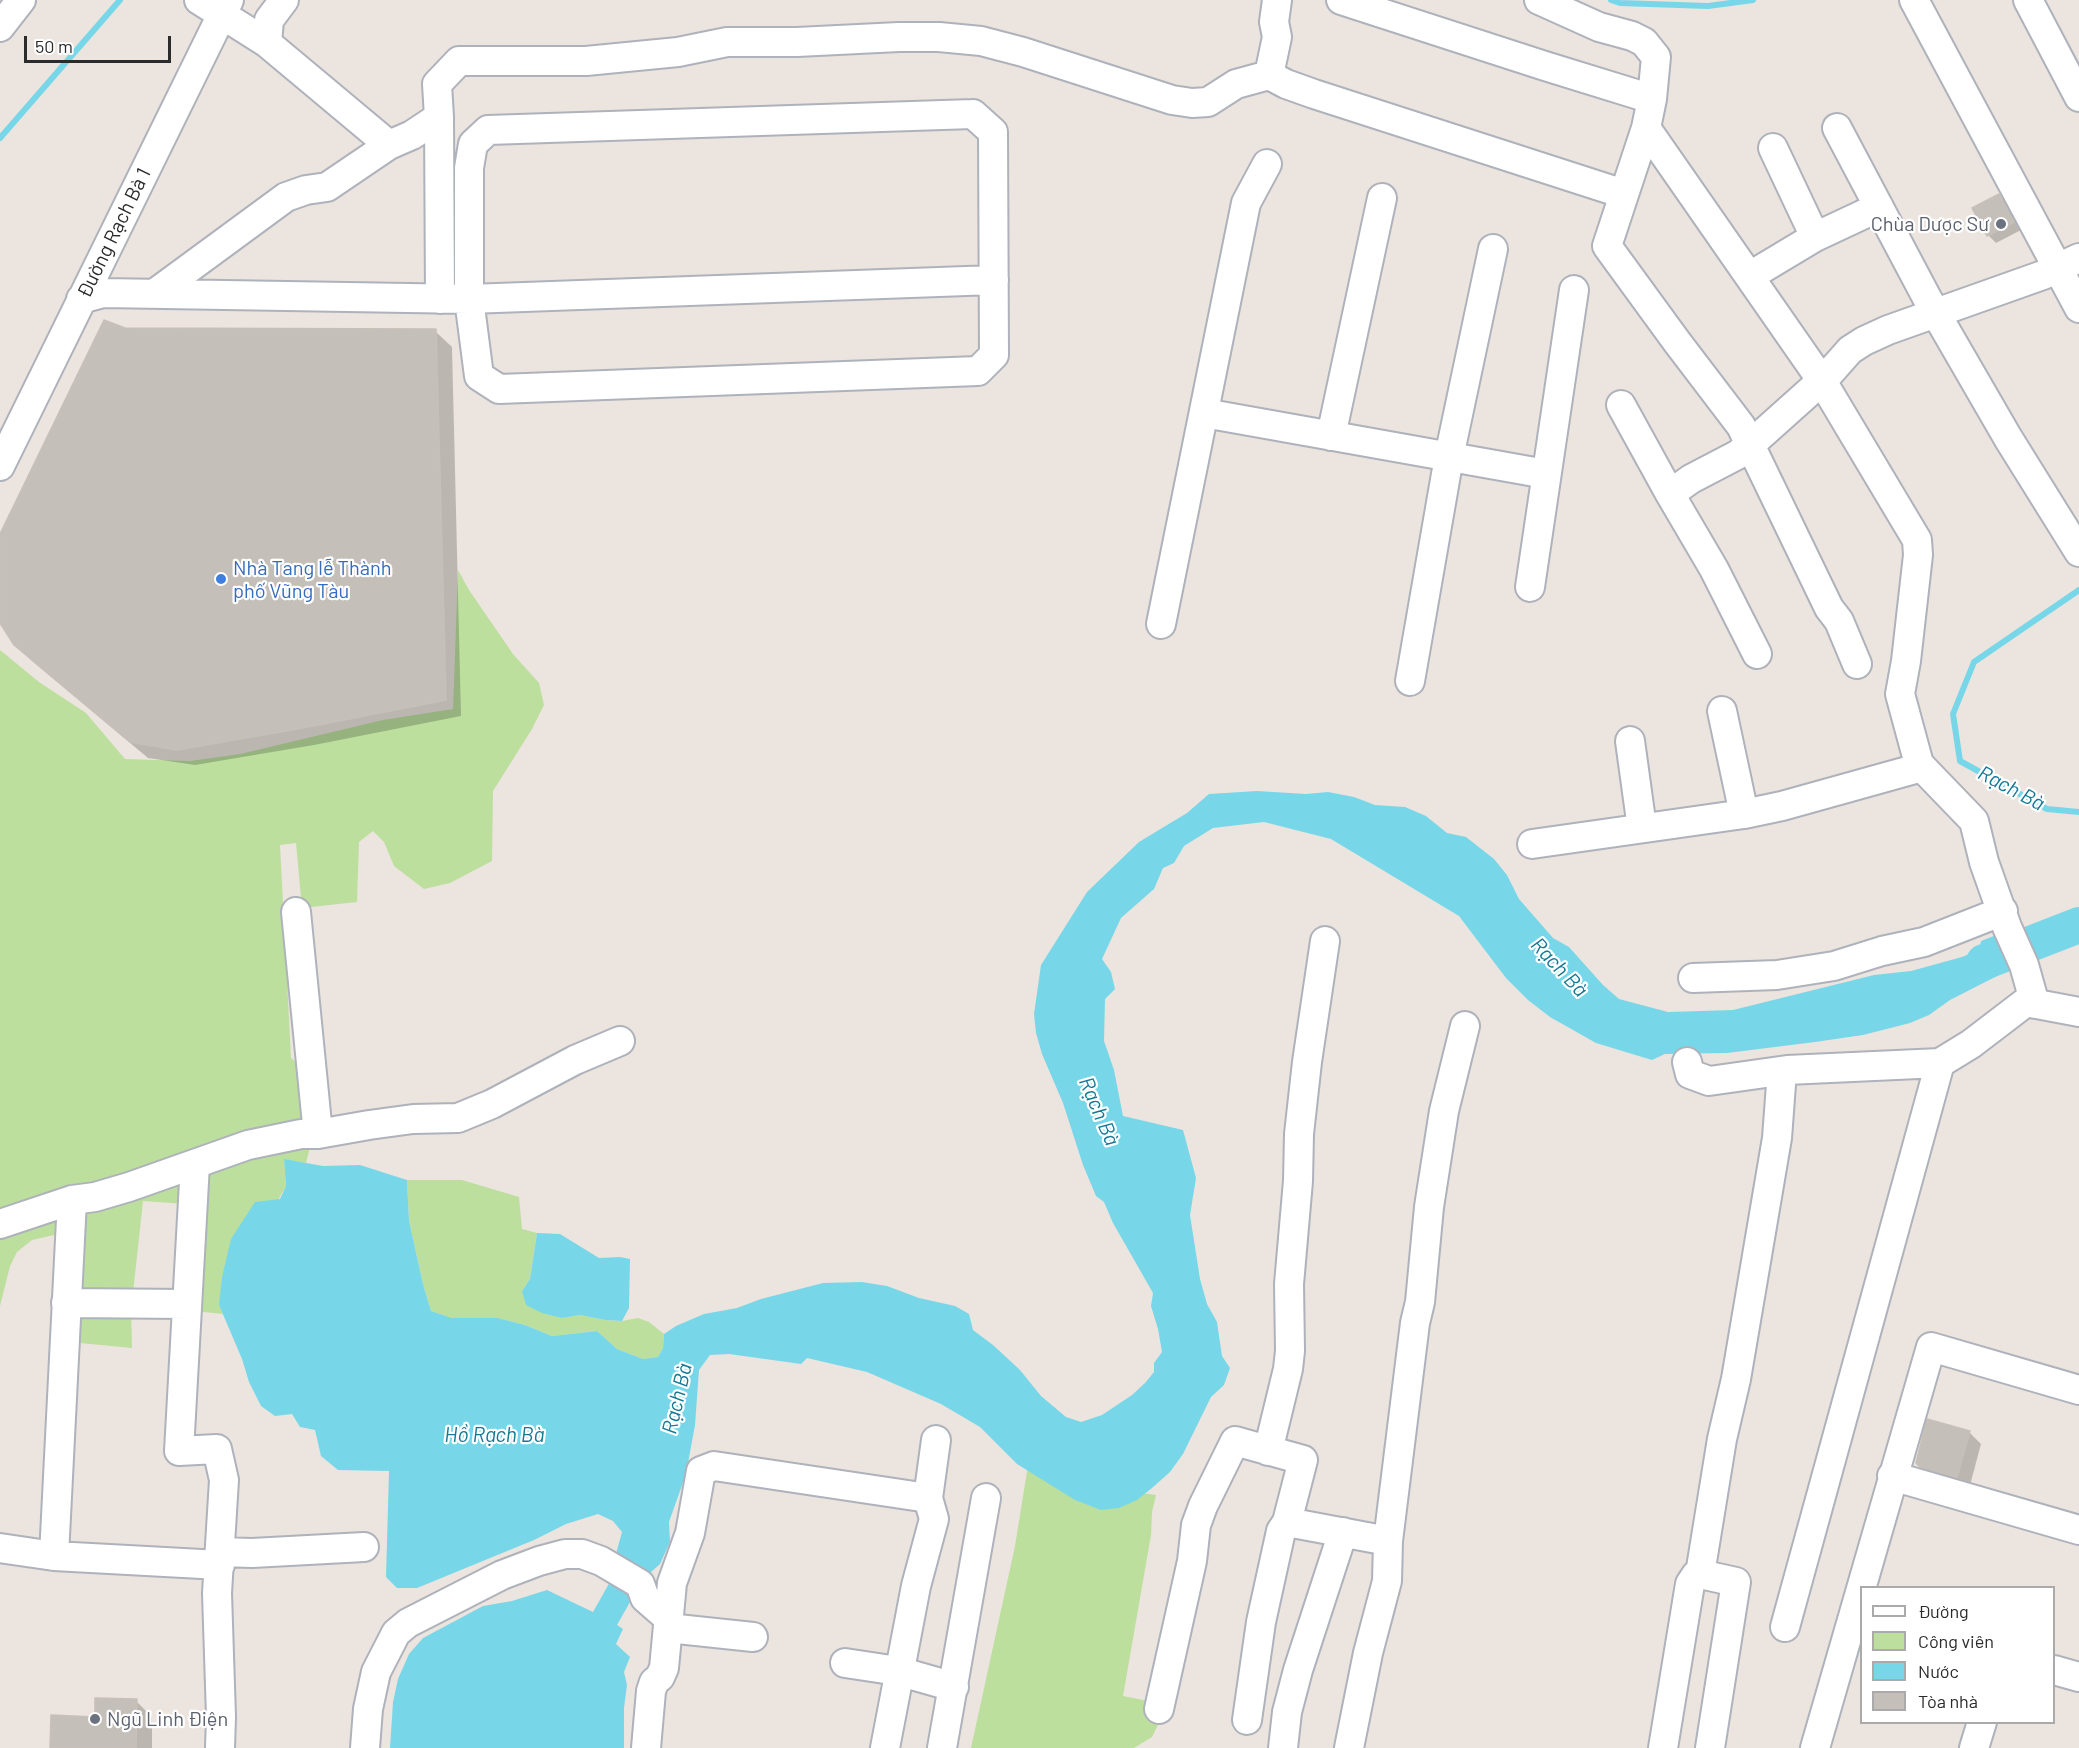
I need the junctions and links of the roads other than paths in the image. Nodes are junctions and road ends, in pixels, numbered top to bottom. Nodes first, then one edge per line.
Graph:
1 (21, 0) edge
2 (284, 0) edge
3 (1277, 0) edge
4 (1341, 0) edge
5 (1539, 0) edge
6 (1914, 0) edge
7 (2028, 0) edge
8 (217, 5) edge
9 (0, 27) edge
10 (267, 43) junction
11 (1269, 75) junction
12 (2079, 97) edge
13 (1652, 99) junction
14 (439, 117) junction
15 (1646, 128) junction
16 (1837, 128) dead end
17 (389, 145) junction
18 (1773, 148) dead end
19 (1267, 164) dead end
20 (1624, 194) junction
21 (1382, 198) dead end
22 (1879, 207) junction
23 (1815, 237) junction
24 (1493, 249) dead end
25 (2068, 263) edge
26 (1750, 276) junction
27 (994, 280) junction
28 (1574, 290) dead end
29 (154, 294) junction
30 (81, 299) junction
31 (440, 299) junction
32 (470, 299) junction
33 (2079, 308) edge
34 (1936, 313) junction
35 (1822, 381) junction
36 (1621, 405) dead end
37 (1204, 413) junction
38 (1331, 436) junction
39 (1751, 444) junction
40 (2, 457) edge
41 (1449, 457) junction
42 (1546, 474) junction
43 (1670, 494) junction
44 (2079, 552) edge
45 (1530, 587) dead end
46 (1161, 624) dead end
47 (1757, 654) dead end
48 (1857, 664) dead end
49 (1410, 681) dead end
50 (1722, 711) dead end
51 (1630, 741) dead end
52 (1922, 767) junction
53 (1744, 814) junction
54 (1642, 828) junction
55 (1532, 844) dead end
56 (296, 912) dead end
57 (2005, 919) junction
58 (1325, 941) dead end
59 (1693, 978) dead end
60 (2035, 1004) junction
61 (2079, 1012) edge
62 (1465, 1026) dead end
63 (620, 1041) dead end
64 (1688, 1062) dead end
65 (1940, 1063) junction
66 (1782, 1071) junction
67 (318, 1134) junction
68 (195, 1164) junction
69 (72, 1200) junction
70 (0, 1224) edge
71 (66, 1303) junction
72 (187, 1304) junction
73 (2079, 1390) edge
74 (936, 1440) dead end
75 (1268, 1451) junction
76 (1892, 1476) junction
77 (928, 1498) junction
78 (986, 1498) dead end
79 (1287, 1522) junction
80 (2079, 1530) edge
81 (1343, 1532) junction
82 (1388, 1541) junction
83 (364, 1547) dead end
84 (0, 1548) edge
85 (54, 1556) junction
86 (220, 1559) junction
87 (1700, 1574) junction
88 (1865, 1586) edge
89 (1858, 1616) edge
90 (669, 1623) junction
91 (1785, 1628) dead end
92 (753, 1637) dead end
93 (845, 1664) dead end
94 (2055, 1670) edge
95 (898, 1671) junction
96 (2079, 1677) edge
97 (954, 1687) junction
98 (1159, 1709) dead end
99 (1247, 1720) dead end
100 (1981, 1724) edge
101 (220, 1748) edge
102 (365, 1748) edge
103 (646, 1748) edge
104 (885, 1748) edge
105 (942, 1748) edge
106 (1283, 1748) edge
107 (1348, 1748) edge
108 (1663, 1748) edge
109 (1710, 1748) edge
110 (1815, 1748) edge
111 (1974, 1748) edge

1 - 9 street
2 - 10 street
3 - 11 street
4 - 13 street
5 - 13 street
6 - 25 street
7 - 12 street
8 - 10 street
8 - 30 street, Đường Rạch Bà 1
10 - 17 street
11 - 14 street
11 - 20 street
13 - 15 street
14 - 17 street
14 - 31 street
15 - 20 street
15 - 26 street
16 - 22 street
17 - 29 street
18 - 23 street
19 - 37 street
20 - 39 street
21 - 38 street
22 - 23 street
22 - 34 street
23 - 26 street
24 - 41 street
25 - 33 street
25 - 34 street
26 - 35 street
27 - 32 street
27 - 32 street
27 - 32 street
28 - 42 street
29 - 30 street
29 - 31 street
30 - 40 street, Đường Rạch Bà 1
31 - 32 street
34 - 35 street
34 - 44 street
35 - 39 street
35 - 52 street
36 - 43 street
37 - 38 street
37 - 46 street
38 - 41 street
39 - 43 street
39 - 48 street
41 - 42 street
41 - 49 street
42 - 45 street
43 - 47 street
50 - 53 street
51 - 54 street
52 - 53 street
52 - 57 street
53 - 54 street
54 - 55 street
56 - 67 street
57 - 59 street
57 - 60 street
58 - 75 street
60 - 61 street
60 - 65 street
62 - 82 street
63 - 67 street
64 - 66 street
65 - 66 street
65 - 91 street
66 - 87 street
67 - 68 street
68 - 69 street
68 - 72 street
69 - 70 street
69 - 71 street
71 - 72 street
71 - 85 street
72 - 86 street
73 - 76 street
74 - 77 street
75 - 79 street
75 - 98 street
76 - 80 street
76 - 88 street
77 - 90 street
77 - 95 street
78 - 97 street
79 - 81 street
79 - 99 street
81 - 82 street
81 - 106 street
82 - 107 street
83 - 86 street
84 - 85 street
85 - 86 street
86 - 101 street
87 - 108 street
87 - 109 street
89 - 110 street
90 - 92 street
90 - 102 street
90 - 103 street
93 - 95 street
94 - 96 street
95 - 97 street
95 - 104 street
97 - 105 street
100 - 111 street

